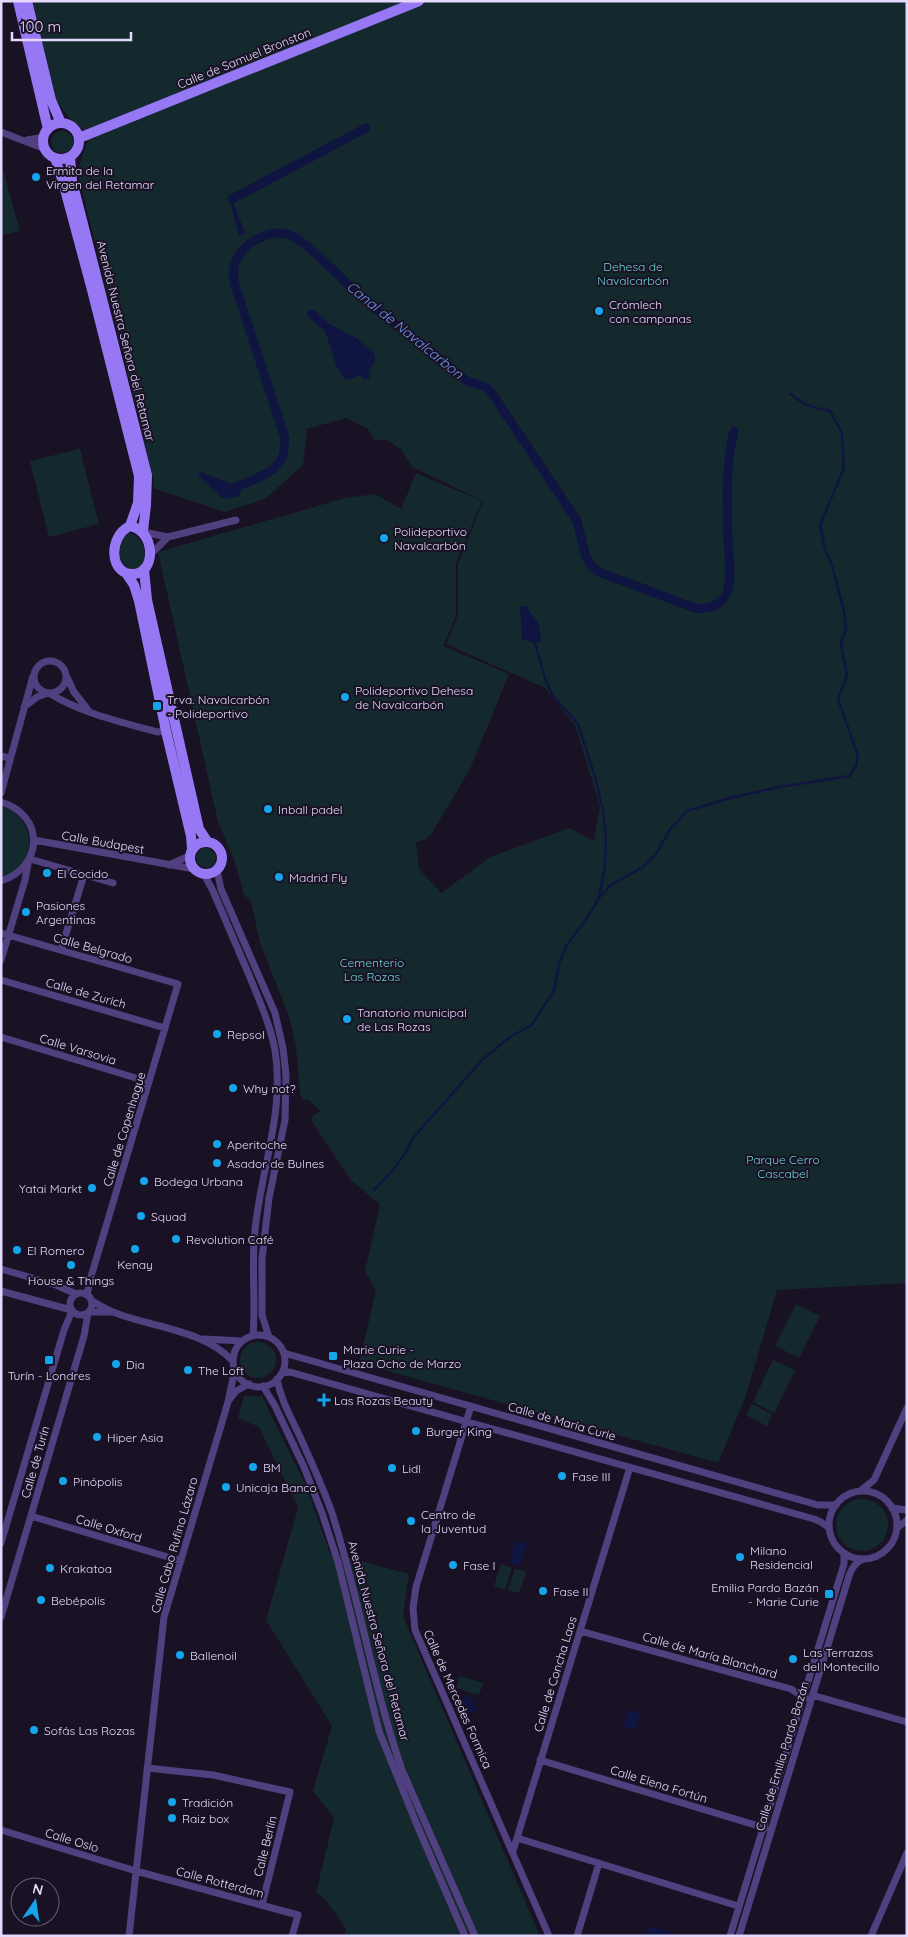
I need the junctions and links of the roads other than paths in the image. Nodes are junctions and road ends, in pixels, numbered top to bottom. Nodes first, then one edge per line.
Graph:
1 (18, 1) edge
2 (27, 1) edge
3 (419, 1) edge
4 (61, 123) junction
5 (1, 132) edge
6 (46, 133) junction
7 (79, 138) junction
8 (22, 140) junction
9 (45, 149) junction
10 (70, 157) junction
11 (55, 158) junction
12 (236, 520) dead end
13 (130, 526) junction
14 (143, 532) junction
15 (168, 537) junction
16 (150, 555) junction
17 (144, 569) junction
18 (126, 573) junction
19 (66, 675) junction
20 (33, 676) junction
21 (49, 693) junction
22 (24, 708) junction
23 (88, 710) junction
24 (166, 730) junction
25 (1, 756) edge
26 (10, 758) junction
27 (1, 793) edge
28 (1, 802) edge
29 (34, 840) junction
30 (207, 842) junction
31 (191, 852) junction
32 (29, 861) junction
33 (169, 865) junction
34 (194, 869) junction
35 (217, 870) junction
36 (204, 874) junction
37 (84, 875) junction
38 (1, 881) edge
39 (113, 883) dead end
40 (5, 934) edge
41 (61, 950) junction
42 (1, 960) edge
43 (1, 980) edge
44 (178, 984) joint
45 (165, 1028) junction
46 (1, 1037) edge
47 (149, 1082) junction
48 (1, 1269) edge
49 (1, 1291) edge
50 (84, 1296) junction
51 (71, 1310) junction
52 (89, 1312) junction
53 (112, 1312) junction
54 (253, 1336) junction
55 (269, 1337) junction
56 (201, 1338) junction
57 (242, 1341) junction
58 (284, 1353) junction
59 (234, 1361) junction
60 (235, 1369) junction
61 (280, 1376) junction
62 (249, 1384) junction
63 (263, 1386) junction
64 (228, 1402) junction
65 (471, 1406) junction
66 (907, 1408) edge
67 (467, 1422) junction
68 (630, 1467) junction
69 (874, 1480) junction
70 (860, 1491) junction
71 (879, 1495) junction
72 (836, 1504) junction
73 (892, 1508) junction
74 (907, 1510) edge
75 (31, 1516) junction
76 (907, 1520) edge
77 (829, 1528) junction
78 (897, 1528) junction
79 (1, 1543) edge
80 (844, 1554) junction
81 (864, 1559) junction
82 (181, 1561) junction
83 (3, 1603) edge
84 (1, 1617) edge
85 (580, 1631) junction
86 (803, 1695) junction
87 (812, 1696) junction
88 (907, 1722) edge
89 (804, 1725) junction
90 (540, 1760) junction
91 (148, 1768) junction
92 (763, 1827) junction
93 (503, 1829) junction
94 (519, 1829) junction
95 (1, 1830) edge
96 (771, 1830) junction
97 (517, 1838) junction
98 (513, 1851) junction
99 (907, 1853) edge
100 (599, 1863) junction
101 (136, 1871) junction
102 (262, 1905) junction
103 (738, 1906) junction
104 (129, 1936) edge
105 (292, 1936) edge
106 (465, 1936) edge
107 (475, 1936) edge
108 (549, 1936) edge
109 (577, 1936) edge
110 (730, 1936) edge
111 (739, 1936) edge
112 (871, 1936) edge

1 - 6 street
2 - 4 street
3 - 7 street, Calle de Samuel Bronston
4 - 6 street
4 - 7 street
5 - 8 street
6 - 8 street
6 - 9 street
7 - 10 street
8 - 9 street
9 - 11 street
10 - 11 street
10 - 14 street, Avenida Nuestra Señora del Retamar
11 - 13 street, Avenida Nuestra Señora del Retamar
12 - 15 street
13 - 14 street
13 - 18 street
14 - 15 street
14 - 16 street
15 - 16 street
16 - 17 street
17 - 18 street
17 - 30 street
18 - 24 street
19 - 20 street
19 - 21 street
19 - 23 street
20 - 21 street
20 - 22 street
21 - 22 street
21 - 23 street
22 - 26 street
23 - 24 street
24 - 31 street
25 - 26 street
26 - 27 street
28 - 29 street
29 - 32 street
29 - 33 street, Calle Budapest
30 - 31 street
30 - 35 street
31 - 33 street
31 - 34 street
32 - 37 street
32 - 38 street
32 - 40 street
33 - 34 street, Calle Budapest
34 - 36 street
35 - 36 street
35 - 55 street
36 - 54 street
37 - 39 street
37 - 41 street
40 - 41 street, Calle Belgrado
40 - 42 street
41 - 44 street, Calle Belgrado
43 - 45 street, Calle de Zurich
44 - 45 street, Calle de Copenhague
45 - 47 street, Calle de Copenhague
46 - 47 street, Calle Varsovia
47 - 50 street, Calle de Copenhague
48 - 50 street
49 - 51 street
50 - 51 street, Calle de Turín
50 - 52 street, Calle de Turín
50 - 53 street
51 - 52 street
51 - 79 street, Calle de Turín
52 - 53 street
52 - 75 street, Calle de Turín
53 - 56 street
54 - 55 street
54 - 57 street
55 - 58 street
56 - 57 street
56 - 59 street
57 - 59 street
58 - 61 street
58 - 65 street, Calle de María Curie
59 - 60 street
60 - 62 street
60 - 64 street, Calle Cabo Rufino Lázaro
61 - 63 street
61 - 67 street, Calle de María Curie
61 - 107 street, Avenida Nuestra Señora del Retamar
62 - 63 street
62 - 64 street
63 - 106 street, Avenida Nuestra Señora del Retamar
64 - 82 street, Calle Cabo Rufino Lázaro
65 - 67 street, Calle de Mercedes Formica
65 - 72 street, Calle de María Curie
66 - 69 street
67 - 68 street, Calle de María Curie
67 - 93 street, Calle de Mercedes Formica
68 - 77 street, Calle de María Curie
68 - 85 street, Calle de Concha Laos
69 - 70 street
69 - 71 street
70 - 71 street
70 - 72 street
71 - 73 street
72 - 77 street
73 - 74 street
73 - 78 street
75 - 82 street, Calle Oxford
75 - 83 street, Calle de Turín
76 - 78 street
77 - 80 street
78 - 81 street
80 - 81 street
80 - 86 street, Calle de Emilia Pardo Bazán
81 - 87 street, Calle de Emilia Pardo Bazán
82 - 91 street, Calle Cabo Rufino Lázaro
83 - 84 street, Calle de Turín
85 - 86 street, Calle de María Blanchard
85 - 90 street, Calle de Concha Laos
86 - 89 street
86 - 92 street, Calle de Emilia Pardo Bazán
87 - 88 street
87 - 89 street, Calle de Emilia Pardo Bazán
89 - 96 street, Calle de Emilia Pardo Bazán
90 - 92 street, Calle Elena Fortún
90 - 94 street, Calle de Concha Laos
91 - 101 street, Calle Cabo Rufino Lázaro
91 - 102 street, Calle Berlín
92 - 96 street, Calle Elena Fortún
92 - 103 street, Calle de Emilia Pardo Bazán
93 - 94 street
93 - 98 street, Calle de Mercedes Formica
94 - 97 street, Calle de Concha Laos
95 - 101 street, Calle Oslo
96 - 111 street, Calle de Emilia Pardo Bazán
97 - 98 street, Calle de Concha Laos
97 - 100 street
98 - 108 street, Calle de Mercedes Formica
99 - 112 street
100 - 103 street
100 - 109 street
101 - 102 street, Calle Rotterdam
101 - 104 street, Calle Cabo Rufino Lázaro
102 - 105 street, Calle Rotterdam
103 - 110 street, Calle de Emilia Pardo Bazán

